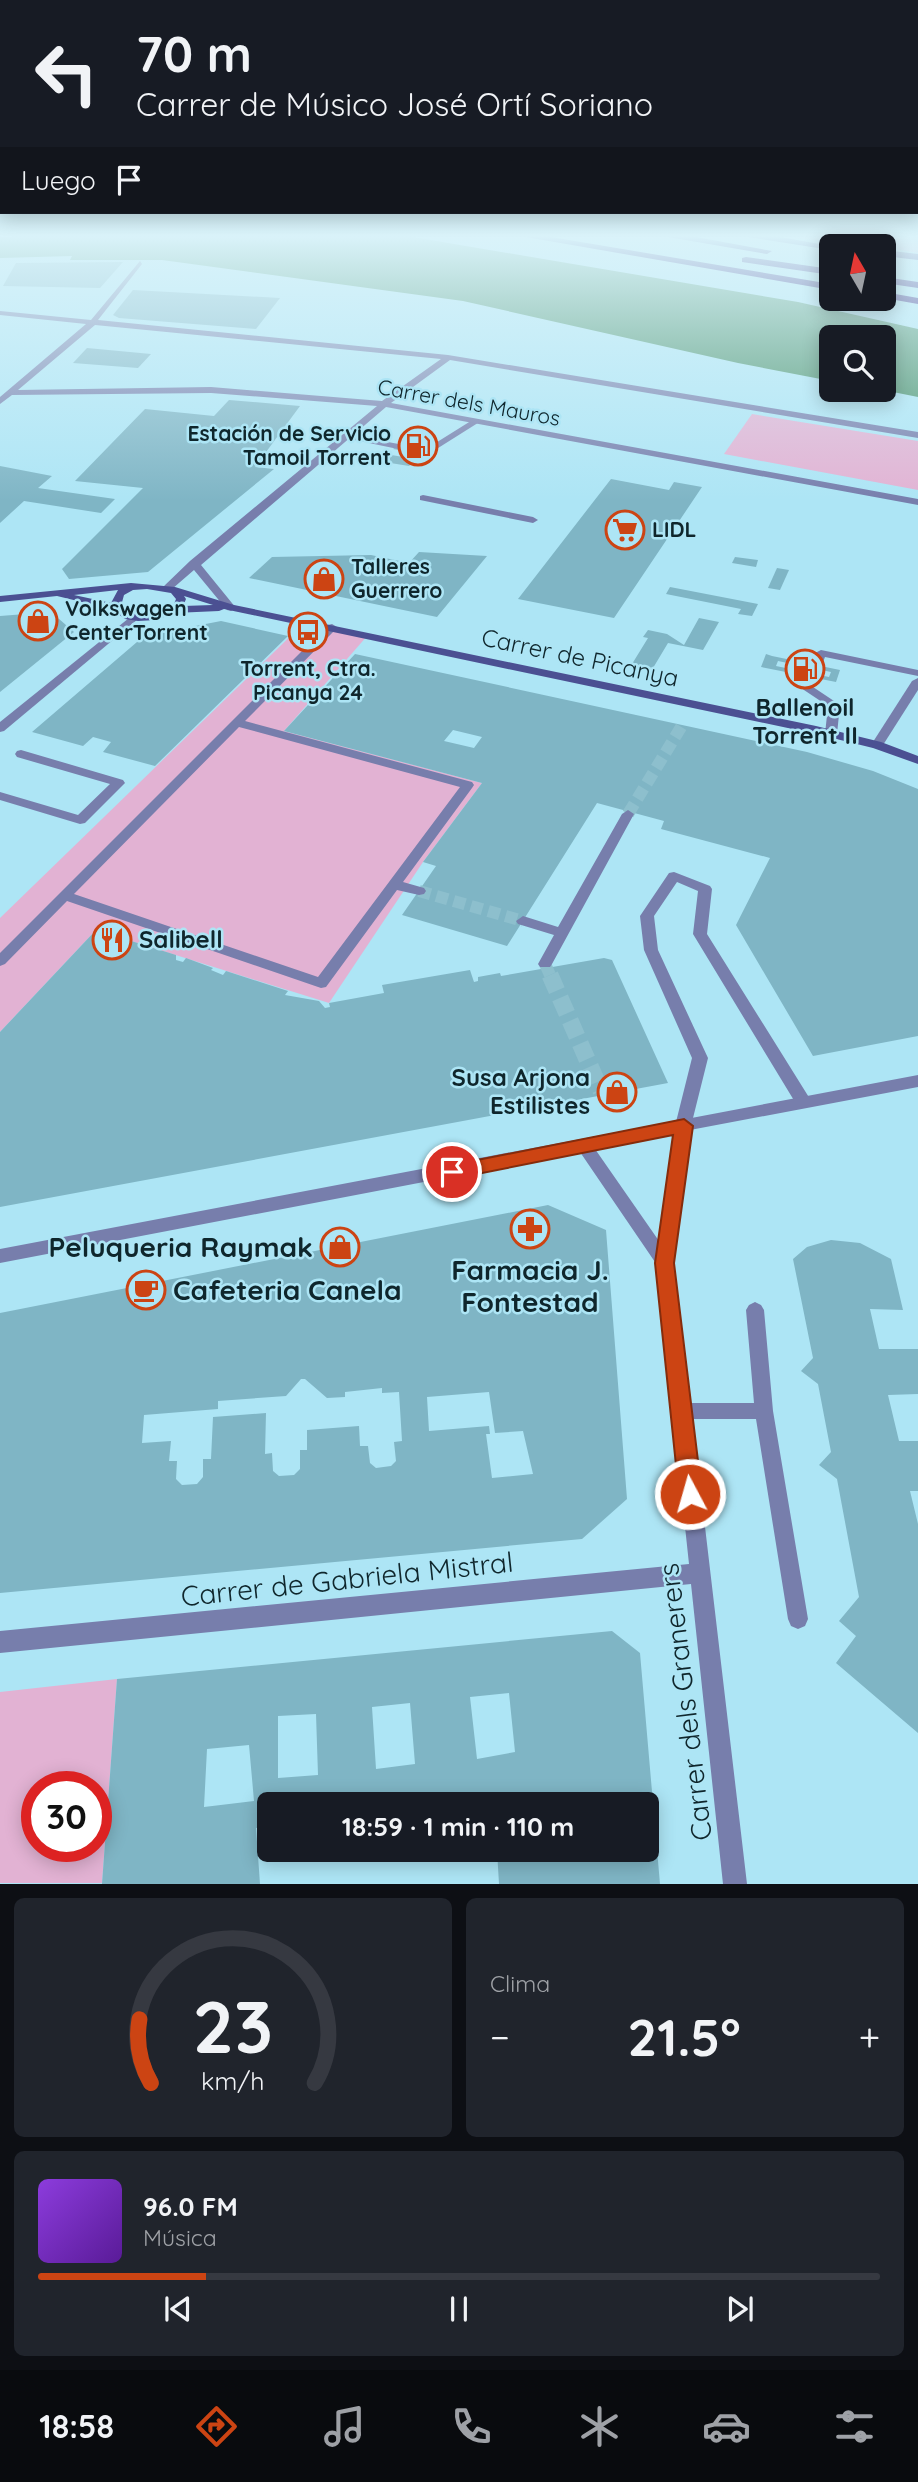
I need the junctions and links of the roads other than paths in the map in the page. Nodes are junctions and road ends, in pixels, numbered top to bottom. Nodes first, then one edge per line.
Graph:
1 (90, 325) edge
2 (123, 325) edge
3 (448, 357) junction
4 (9, 393) junction
5 (0, 401) edge
6 (384, 404) junction
7 (477, 421) junction
8 (918, 435) edge
9 (344, 437) junction
10 (423, 498) dead end
11 (918, 502) edge
12 (533, 520) dead end
13 (194, 563) junction
14 (139, 586) junction
15 (171, 588) junction
16 (53, 594) junction
17 (0, 598) edge
18 (115, 607) junction
19 (231, 608) junction
20 (173, 610) junction
21 (134, 617) junction
22 (331, 627) junction
23 (918, 673) edge
24 (918, 681) edge
25 (237, 723) junction
26 (0, 728) edge
27 (831, 734) junction
28 (877, 745) junction
29 (21, 754) dead end
30 (918, 760) edge
31 (0, 796) edge
32 (628, 814) tunnel mouth
33 (393, 884) junction
34 (419, 891) tunnel mouth
35 (65, 896) junction
36 (523, 921) tunnel mouth
37 (562, 933) junction
38 (0, 961) edge
39 (545, 964) dead end
40 (918, 1082) edge
41 (804, 1103) junction
42 (684, 1126) junction
43 (585, 1147) junction
44 (0, 1256) edge
45 (665, 1263) junction
46 (755, 1310) dead end
47 (682, 1411) junction
48 (764, 1411) junction
49 (700, 1573) junction
50 (798, 1619) dead end
51 (0, 1642) edge
52 (736, 1884) edge

1 - 4 street
2 - 3 street
3 - 6 street
3 - 8 street
4 - 5 street
4 - 6 street, Carrer dels Mauros
6 - 7 street, Carrer dels Mauros
6 - 9 street
7 - 9 street
7 - 11 street, Carrer dels Mauros
9 - 13 street
10 - 12 street
13 - 15 street
13 - 19 street
14 - 15 street, Carrer de Picanya
14 - 16 street
14 - 18 street
15 - 19 street, Carrer de Picanya
15 - 20 street
16 - 17 street
16 - 18 street
18 - 21 street
19 - 20 street, Carrer de Picanya
19 - 22 street, Carrer de Picanya
20 - 21 street, Carrer de Picanya
21 - 26 street
22 - 25 street
22 - 27 street, Carrer de Picanya
23 - 27 street
24 - 28 street
25 - 33 street
25 - 35 street
27 - 28 street, Carrer de Picanya
28 - 30 street, Carrer de Picanya
29 - 31 street
32 - 37 street
33 - 34 street
33 - 35 street
35 - 38 street
36 - 37 street
37 - 39 street
40 - 41 street
41 - 42 street
41 - 42 street, Carrer dels Granerers
42 - 43 street
42 - 45 street, Carrer dels Granerers
43 - 44 street
43 - 45 street, Carrer dels Granerers
45 - 47 street, Carrer dels Granerers
46 - 48 street
47 - 48 street
47 - 49 street, Carrer dels Granerers
48 - 50 street
49 - 51 street, Carrer de Gabriela Mistral
49 - 52 street, Carrer dels Granerers

